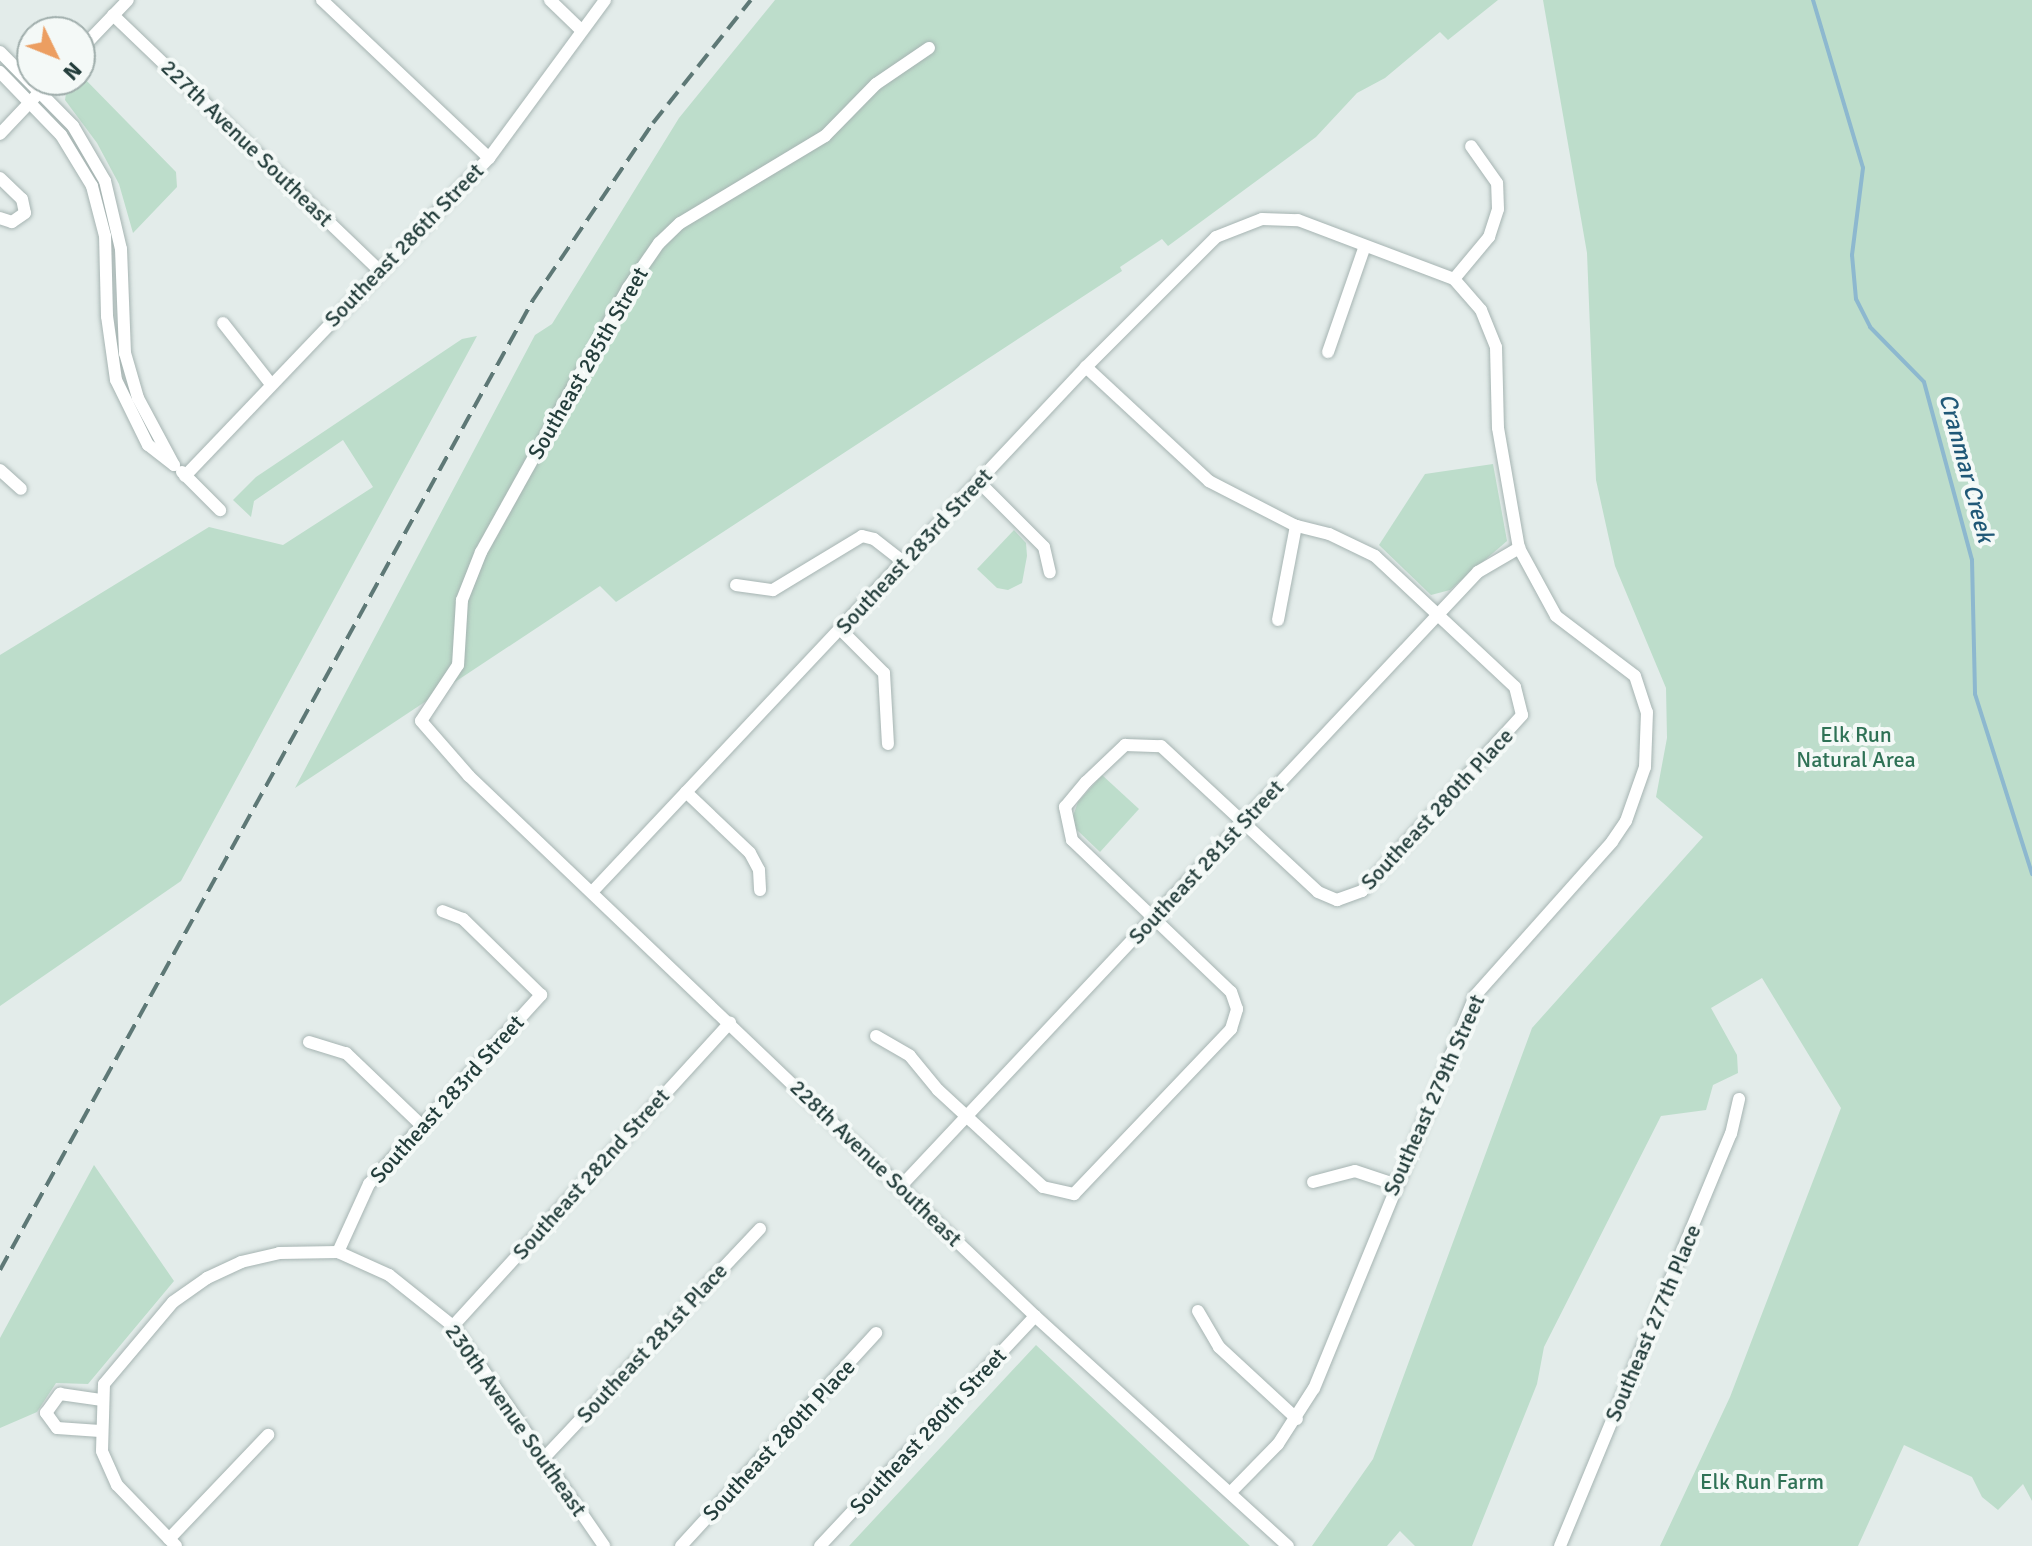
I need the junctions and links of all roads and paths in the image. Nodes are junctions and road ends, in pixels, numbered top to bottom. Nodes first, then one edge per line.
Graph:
1 (128, 0) edge
2 (322, 0) edge
3 (550, 0) edge
4 (605, 0) edge
5 (113, 15) junction
6 (580, 29) junction
7 (96, 33) edge
8 (929, 48) dead end
9 (0, 52) edge
10 (16, 67) edge
11 (0, 72) edge
12 (36, 96) edge
13 (45, 96) edge
14 (31, 101) junction
15 (0, 134) edge
16 (1471, 146) dead end
17 (489, 158) junction
18 (0, 178) edge
19 (0, 218) edge
20 (1365, 246) junction
21 (380, 271) junction
22 (1454, 279) junction
23 (223, 323) dead end
24 (1328, 352) dead end
25 (1086, 367) junction
26 (270, 383) junction
27 (174, 465) junction
28 (0, 470) edge
29 (185, 476) junction
30 (979, 482) junction
31 (21, 489) dead end
32 (220, 510) dead end
33 (1296, 526) junction
34 (1519, 548) junction
35 (905, 563) junction
36 (1050, 572) dead end
37 (736, 585) dead end
38 (1439, 613) junction
39 (1278, 620) dead end
40 (841, 630) junction
41 (888, 744) dead end
42 (469, 776) joint
43 (686, 792) junction
44 (1243, 822) junction
45 (760, 890) dead end
46 (593, 891) junction
47 (442, 911) dead end
48 (1153, 918) junction
49 (730, 1023) junction
50 (876, 1036) dead end
51 (309, 1042) dead end
52 (1739, 1099) dead end
53 (966, 1117) junction
54 (422, 1126) junction
55 (1313, 1182) dead end
56 (1394, 1184) junction
57 (901, 1186) junction
58 (760, 1229) dead end
59 (338, 1252) junction
60 (1198, 1311) dead end
61 (1035, 1316) junction
62 (453, 1326) junction
63 (876, 1333) dead end
64 (101, 1400) junction
65 (1297, 1419) junction
66 (100, 1431) junction
67 (268, 1435) dead end
68 (544, 1458) junction
69 (1231, 1492) junction
70 (173, 1543) edge
71 (604, 1546) edge
72 (681, 1546) edge
73 (820, 1546) edge
74 (1288, 1546) edge
75 (1560, 1546) edge

1 - 5 street
2 - 17 street
3 - 6 street
4 - 6 street, Southeast 286th Street
5 - 7 street
5 - 21 street, 227th Avenue Southeast
6 - 17 street, Southeast 286th Street
8 - 42 street, Southeast 285th Street
9 - 10 street
11 - 14 street
12 - 14 street
13 - 27 street
14 - 15 street
14 - 27 street
16 - 22 street
17 - 21 street, Southeast 286th Street
18 - 19 street
20 - 22 street
20 - 24 street
20 - 25 street, Southeast 283rd Street
21 - 26 street, Southeast 286th Street
22 - 34 street
23 - 26 street
25 - 30 street, Southeast 283rd Street
25 - 33 street
26 - 29 street, Southeast 286th Street
27 - 29 street
28 - 31 street
29 - 32 street
30 - 35 street, Southeast 283rd Street
30 - 36 street
33 - 38 street
33 - 39 street
34 - 38 street, Southeast 281st Street
34 - 56 street, Southeast 279th Street
35 - 37 street
35 - 40 street, Southeast 283rd Street
38 - 44 street, Southeast 281st Street
38 - 44 street, Southeast 280th Place
40 - 41 street
40 - 43 street, Southeast 283rd Street
42 - 46 street, 228th Avenue Southeast
43 - 45 street
43 - 46 street, Southeast 283rd Street
44 - 48 street, Southeast 281st Street
44 - 48 street
46 - 49 street, 228th Avenue Southeast
47 - 54 street, Southeast 283rd Street
48 - 53 street, Southeast 281st Street
48 - 53 street
49 - 57 street, 228th Avenue Southeast
49 - 62 street, Southeast 282nd Street
50 - 53 street
51 - 54 street
52 - 75 street, Southeast 277th Place
53 - 57 street, Southeast 281st Street
54 - 59 street, Southeast 283rd Street
55 - 56 street
56 - 65 street, Southeast 279th Street
57 - 61 street, 228th Avenue Southeast
58 - 68 street, Southeast 281st Place
59 - 62 street, 230th Avenue Southeast
59 - 64 street
60 - 65 street
61 - 69 street, 228th Avenue Southeast
61 - 73 street, Southeast 280th Street
62 - 68 street, 230th Avenue Southeast
63 - 72 street, Southeast 280th Place
64 - 66 street
64 - 66 street
65 - 69 street, Southeast 279th Street
66 - 70 street
67 - 70 street
68 - 71 street, 230th Avenue Southeast
69 - 74 street, 228th Avenue Southeast

